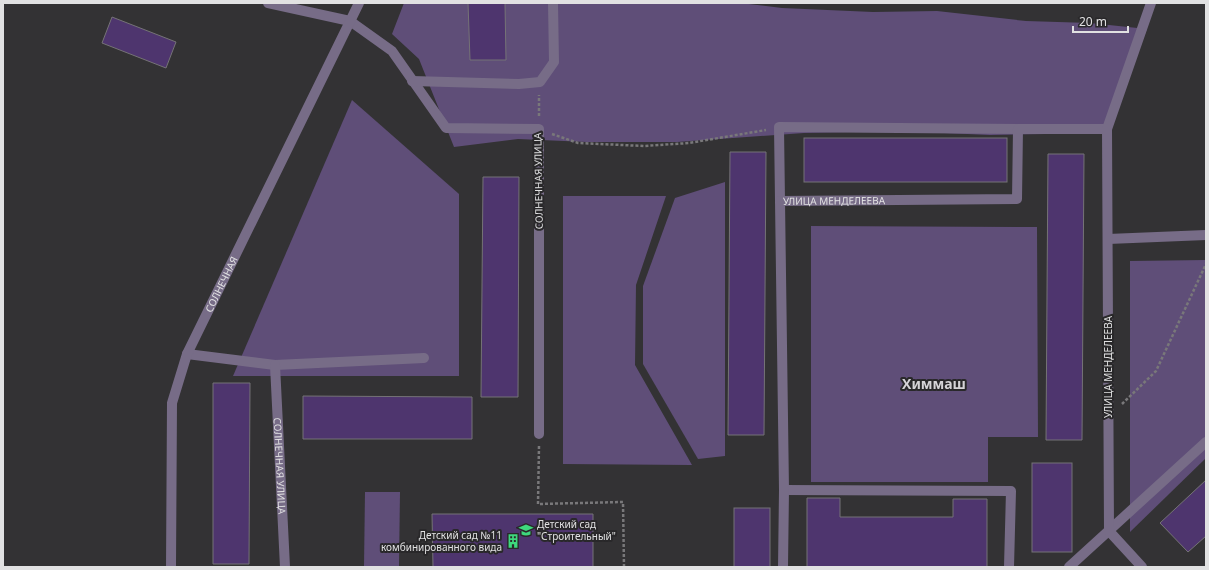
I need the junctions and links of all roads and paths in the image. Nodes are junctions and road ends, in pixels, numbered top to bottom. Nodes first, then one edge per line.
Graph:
1 (268, 3) edge
2 (359, 3) edge
3 (553, 3) edge
4 (1151, 3) edge
5 (350, 22) junction
6 (412, 80) junction
7 (540, 82) junction
8 (779, 127) junction
9 (539, 129) junction
10 (1018, 129) junction
11 (1107, 130) junction
12 (780, 201) junction
13 (1206, 234) edge
14 (1108, 239) junction
15 (1206, 264) edge
16 (187, 354) junction
17 (424, 358) dead end
18 (275, 365) junction
19 (1108, 418) junction
20 (539, 434) joint
21 (1206, 442) edge
22 (784, 490) junction
23 (1109, 532) junction
24 (171, 567) edge
25 (285, 567) edge
26 (624, 567) edge
27 (783, 567) edge
28 (1009, 567) edge
29 (1069, 567) edge
30 (1142, 567) edge

1 - 5 street, СОЛНЕЧНАЯ УЛИЦА
2 - 5 street, СОЛНЕЧНАЯ
3 - 7 street
4 - 11 street, УЛИЦА МЕНДЕЛЕЕВА
5 - 6 street, СОЛНЕЧНАЯ УЛИЦА
5 - 16 street, СОЛНЕЧНАЯ
6 - 7 street
6 - 9 street, СОЛНЕЧНАЯ УЛИЦА
7 - 9 path
8 - 9 path
8 - 10 street
8 - 12 street
9 - 20 street, СОЛНЕЧНАЯ УЛИЦА
10 - 11 street
10 - 12 street, УЛИЦА МЕНДЕЛЕЕВА
11 - 14 street, УЛИЦА МЕНДЕЛЕЕВА
12 - 22 street, УЛИЦА МЕНДЕЛЕЕВА
13 - 14 street
14 - 19 street, УЛИЦА МЕНДЕЛЕЕВА
15 - 19 path
16 - 18 street
16 - 24 street, СОЛНЕЧНАЯ
17 - 18 street
18 - 25 street, СОЛНЕЧНАЯ УЛИЦА
19 - 23 street, УЛИЦА МЕНДЕЛЕЕВА
20 - 26 path
21 - 23 street
22 - 27 street, УЛИЦА МЕНДЕЛЕЕВА
22 - 28 street
23 - 29 street
23 - 30 street

